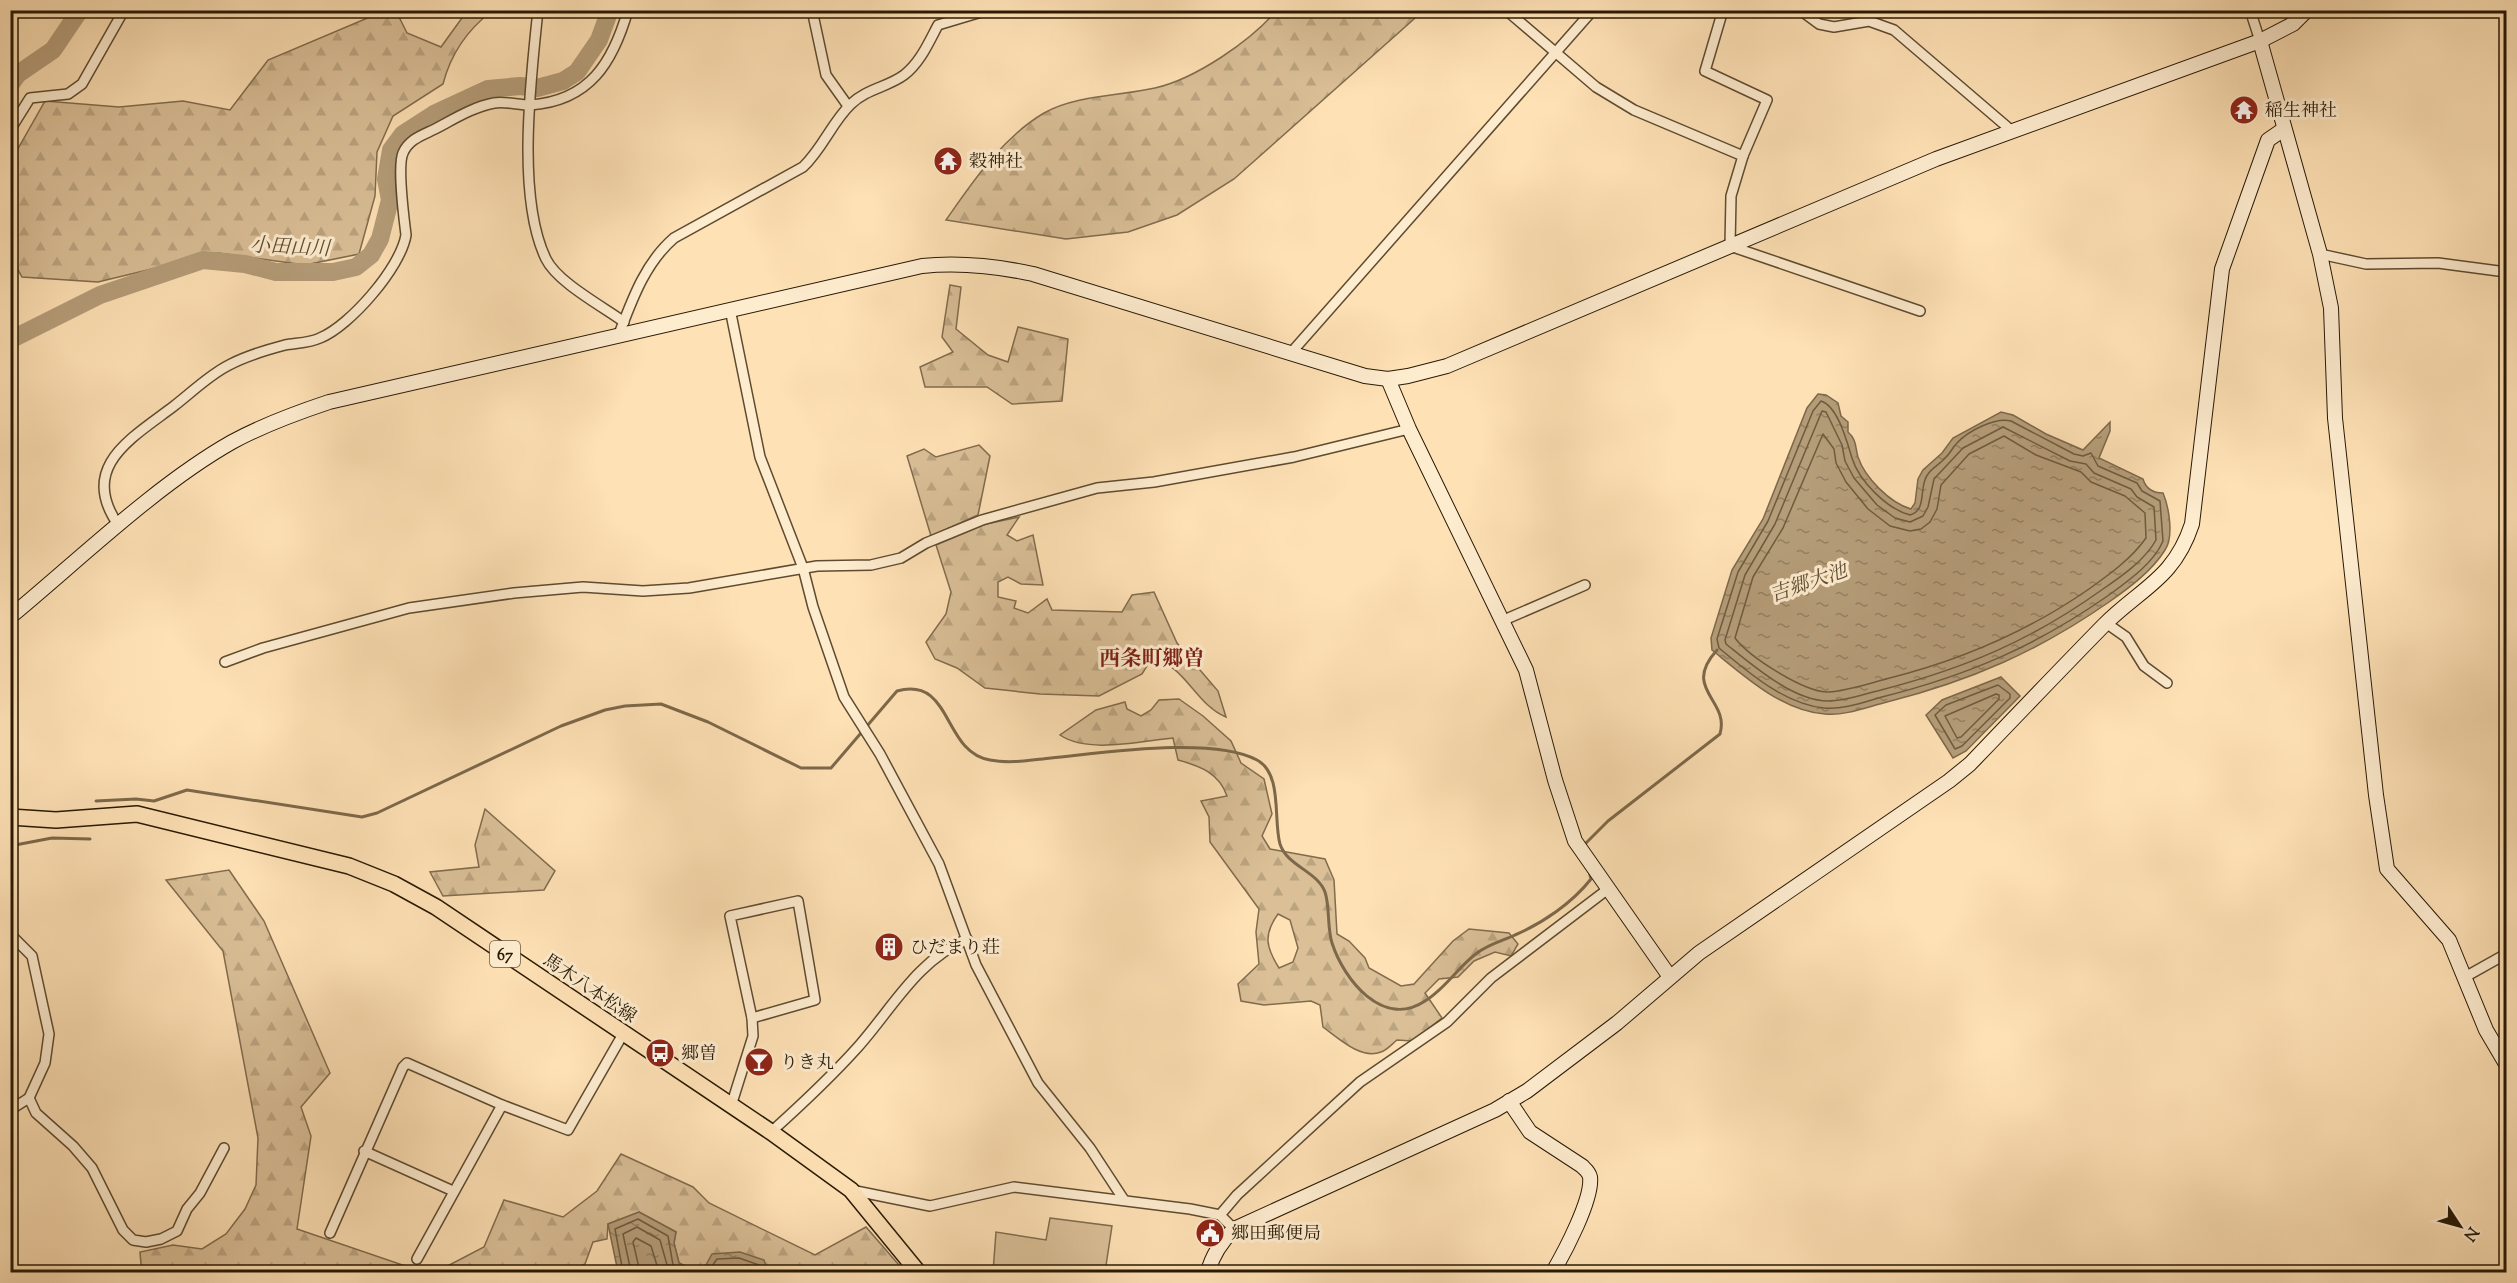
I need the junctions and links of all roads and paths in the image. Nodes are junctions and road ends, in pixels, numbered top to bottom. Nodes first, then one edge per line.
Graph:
1 (124, 10) edge
2 (538, 10) edge
3 (628, 10) edge
4 (812, 10) edge
5 (988, 10) edge
6 (1506, 10) edge
7 (1593, 10) edge
8 (1723, 10) edge
9 (1800, 10) edge
10 (2250, 10) edge
11 (2307, 10) edge
12 (2260, 41) junction
13 (1554, 53) junction
14 (529, 105) junction
15 (848, 106) junction
16 (2284, 129) junction
17 (10, 130) edge
18 (2012, 131) junction
19 (1743, 156) junction
20 (1730, 246) junction
21 (2320, 254) junction
22 (2506, 272) edge
23 (730, 309) junction
24 (1920, 311) dead end
25 (621, 328) junction
26 (1290, 354) junction
27 (1388, 379) junction
28 (1409, 429) junction
29 (119, 526) junction
30 (803, 568) junction
31 (1586, 585) dead end
32 (10, 617) edge
33 (1504, 620) junction
34 (2106, 623) junction
35 (225, 662) dead end
36 (2167, 684) dead end
37 (10, 817) edge
38 (1608, 889) junction
39 (10, 934) edge
40 (967, 939) junction
41 (2506, 954) edge
42 (1670, 976) junction
43 (2464, 977) junction
44 (752, 1018) junction
45 (623, 1034) junction
46 (2506, 1064) edge
47 (29, 1098) junction
48 (1509, 1101) junction
49 (502, 1106) junction
50 (731, 1106) junction
51 (10, 1110) edge
52 (771, 1132) junction
53 (225, 1148) dead end
54 (364, 1151) junction
55 (851, 1190) junction
56 (453, 1191) junction
57 (1124, 1200) junction
58 (1220, 1215) junction
59 (1234, 1229) junction
60 (330, 1233) dead end
61 (417, 1259) dead end
62 (918, 1272) edge
63 (1208, 1272) edge
64 (1553, 1272) edge

1 - 17 street
2 - 14 street
3 - 14 street
4 - 15 street
5 - 15 street
6 - 13 street
7 - 13 street
8 - 19 street
9 - 18 street
10 - 12 street
11 - 12 street
12 - 16 street
12 - 18 street
13 - 19 street
13 - 26 street
14 - 25 street
14 - 29 street
15 - 25 street
16 - 21 street
16 - 34 street
18 - 20 street
19 - 20 street
20 - 24 street
20 - 27 street
21 - 22 street
21 - 43 street
23 - 25 street
23 - 26 street
23 - 30 street
25 - 29 street
26 - 27 street
27 - 28 street
28 - 30 street
28 - 33 street
29 - 32 street
30 - 35 street
30 - 40 street
31 - 33 street
33 - 38 street
34 - 36 street
34 - 42 street
37 - 45 main road, 馬木八本松線 / 67
38 - 42 street
38 - 58 street
39 - 47 street
40 - 52 street
40 - 57 street
41 - 43 street
42 - 48 street
43 - 46 street
44 - 44 street
44 - 50 street
45 - 49 street
45 - 50 main road, 馬木八本松線 / 67
47 - 51 street
47 - 53 street
48 - 59 street
48 - 64 street
49 - 54 street
49 - 56 street
50 - 52 main road, 馬木八本松線 / 67
52 - 55 main road, 馬木八本松線 / 67
54 - 56 street
54 - 60 street
55 - 57 street
55 - 62 main road, 馬木八本松線 / 67
56 - 61 street
57 - 58 street
58 - 59 street
59 - 63 street

